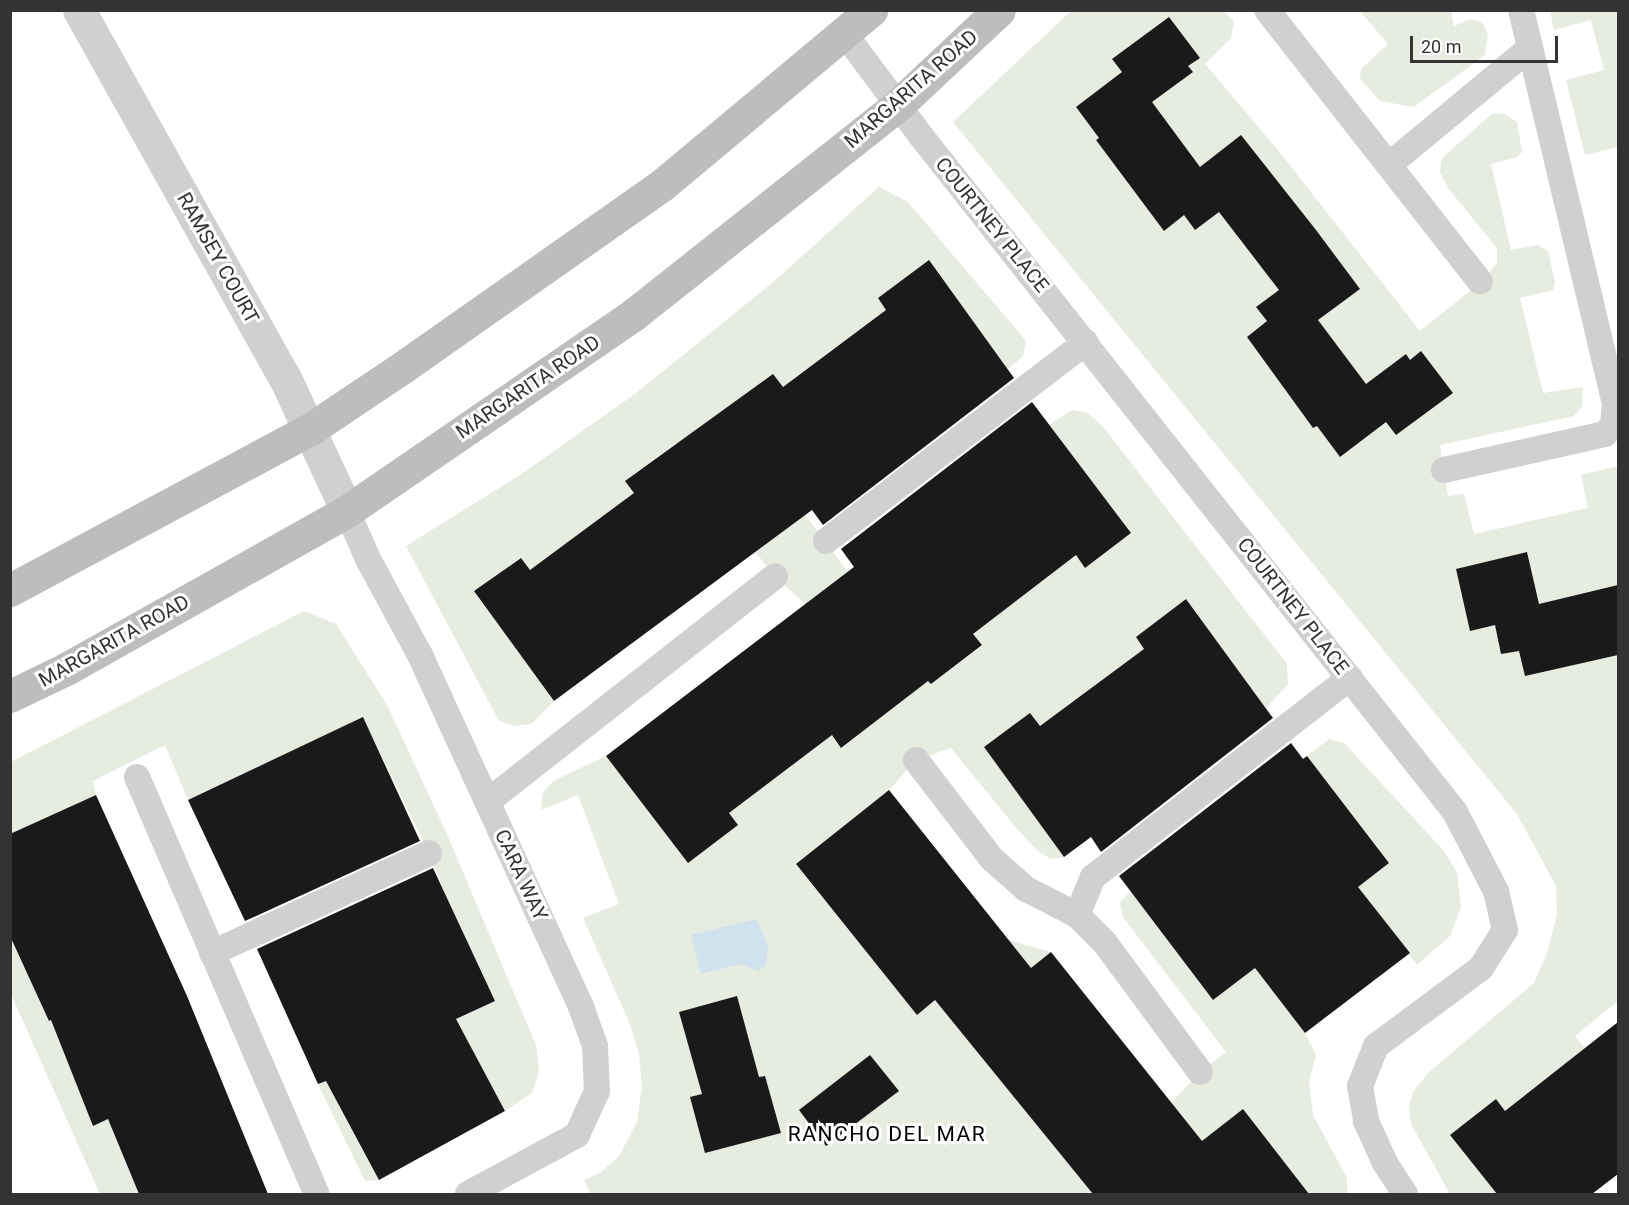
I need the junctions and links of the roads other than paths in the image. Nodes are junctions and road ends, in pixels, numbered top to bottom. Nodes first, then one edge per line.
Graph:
1 (79, 10) edge
2 (871, 10) edge
3 (999, 10) edge
4 (1268, 10) edge
5 (1521, 10) edge
6 (844, 33) junction
7 (1530, 48) junction
8 (899, 104) junction
9 (1389, 165) junction
10 (1480, 282) dead end
11 (1086, 342) junction
12 (309, 430) junction
13 (1444, 470) dead end
14 (347, 511) junction
15 (826, 542) dead end
16 (775, 576) dead end
17 (10, 590) edge
18 (1350, 678) junction
19 (10, 696) edge
20 (916, 760) dead end
21 (136, 777) dead end
22 (487, 802) junction
23 (429, 853) dead end
24 (1077, 915) junction
25 (212, 953) junction
26 (1200, 1072) dead end
27 (317, 1194) edge
28 (468, 1194) edge
29 (1405, 1194) edge

1 - 12 street, RAMSEY COURT
2 - 6 main road
3 - 8 main road, MARGARITA ROAD
4 - 9 lane
5 - 7 lane
6 - 8 lane, COURTNEY PLACE
6 - 12 main road
7 - 9 lane
7 - 13 lane
8 - 11 lane, COURTNEY PLACE
8 - 14 main road, MARGARITA ROAD
9 - 10 lane
11 - 15 lane
11 - 18 lane, COURTNEY PLACE
12 - 14 street, RAMSEY COURT
12 - 17 main road
14 - 19 main road, MARGARITA ROAD
14 - 22 lane, CARA WAY
16 - 22 lane
18 - 24 lane
18 - 29 lane, COURTNEY PLACE
20 - 24 lane
21 - 25 lane
22 - 28 lane, CARA WAY
23 - 25 lane
24 - 26 lane
25 - 27 lane

